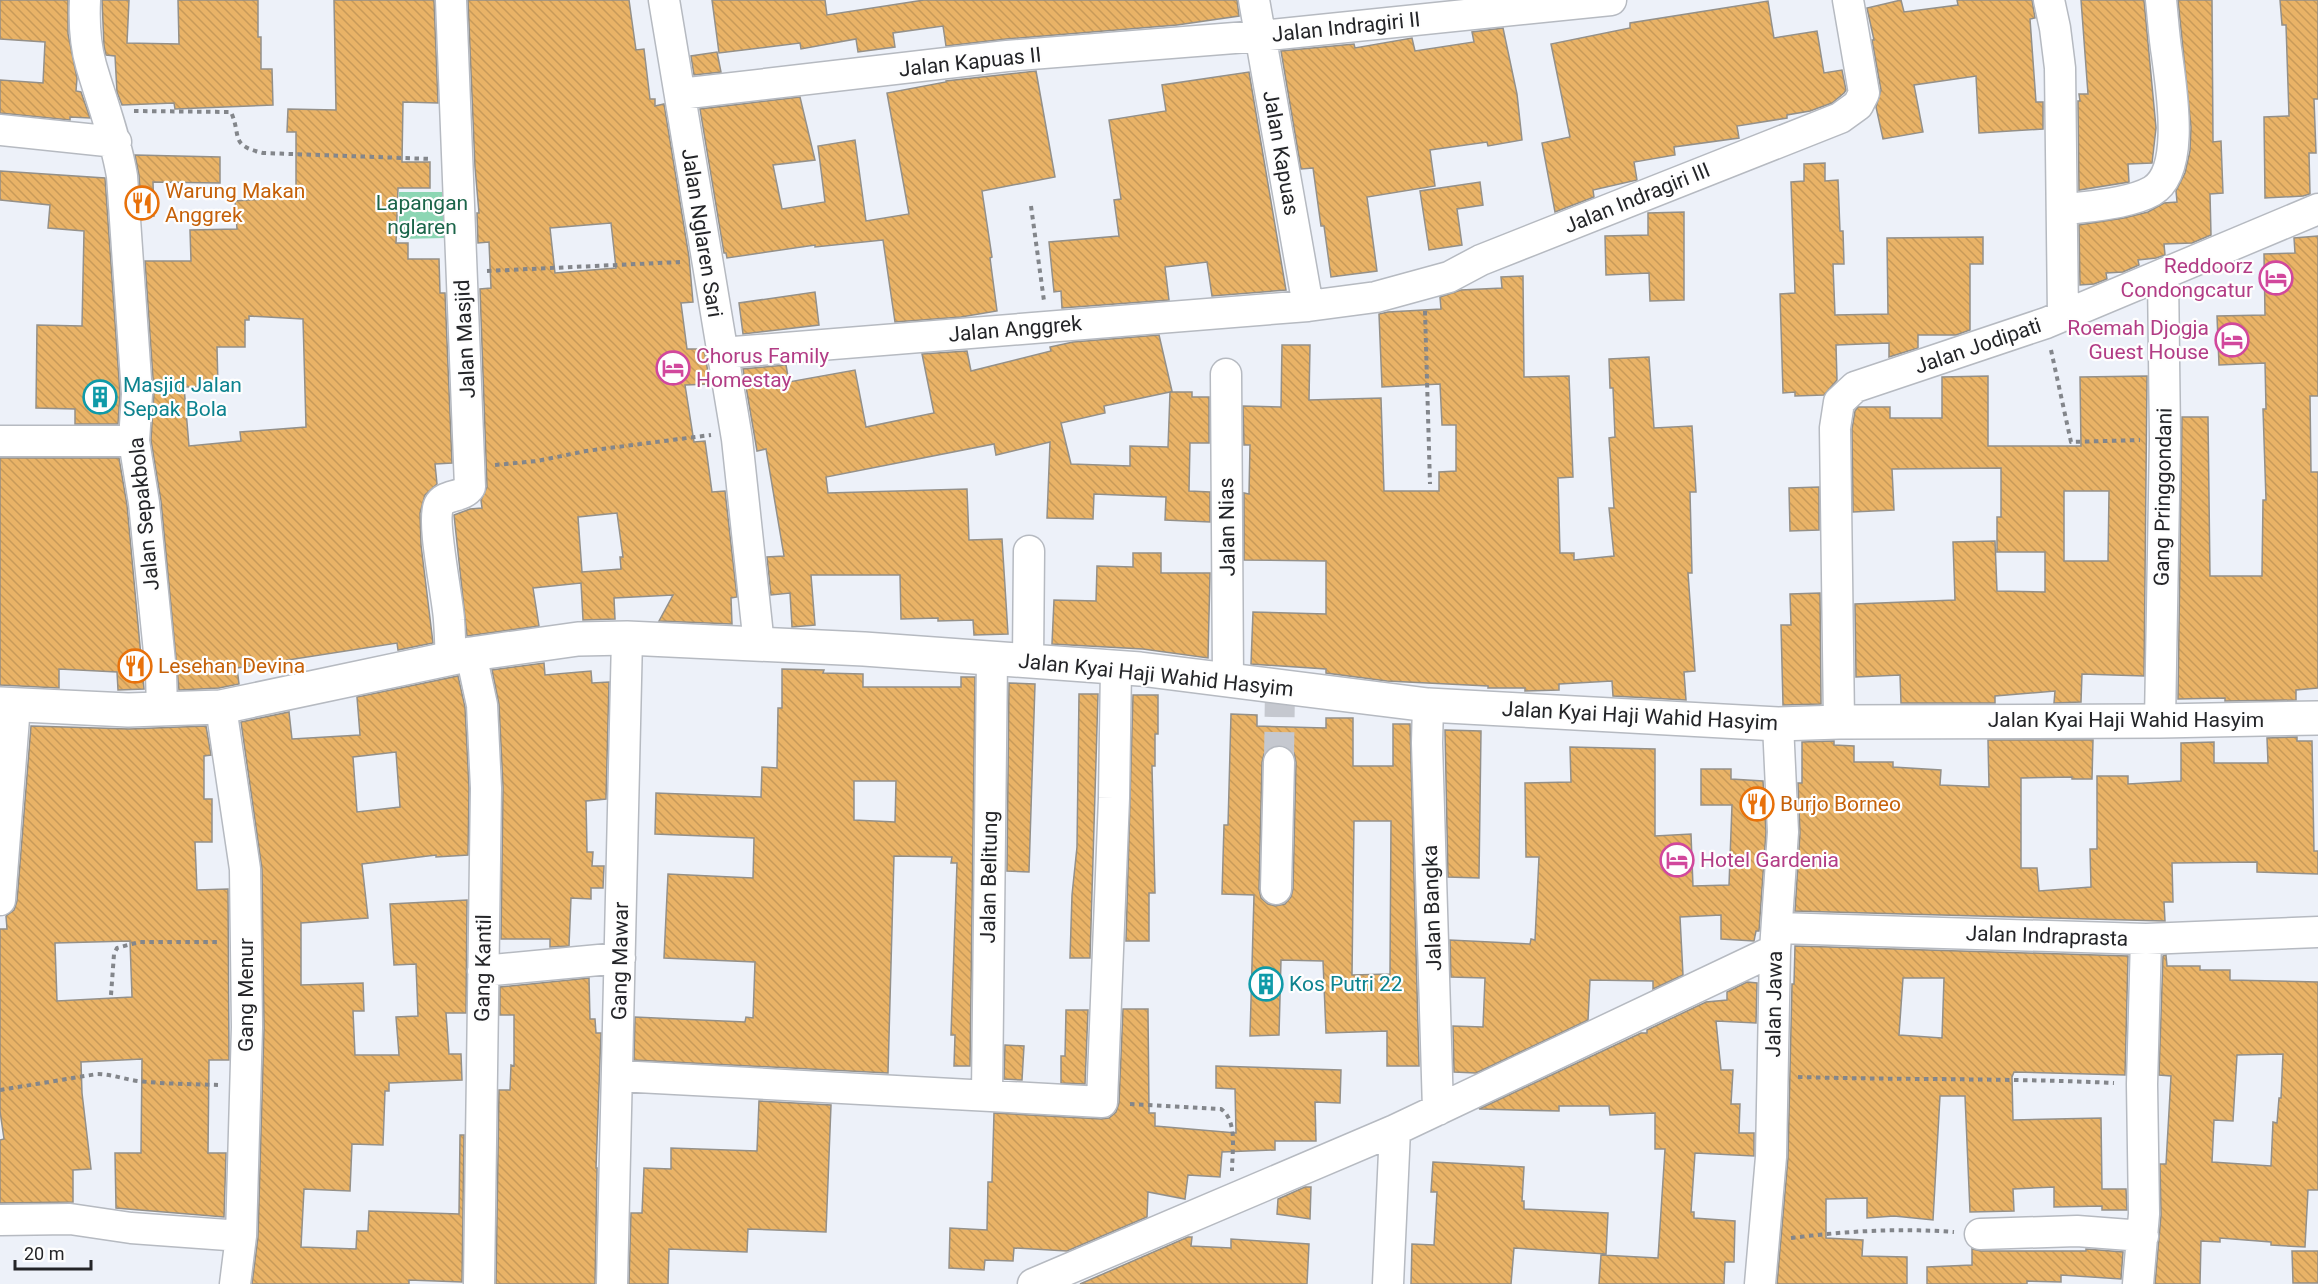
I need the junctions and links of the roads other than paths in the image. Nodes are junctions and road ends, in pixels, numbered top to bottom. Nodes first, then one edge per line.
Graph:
1 (85, 0) edge
2 (451, 0) edge
3 (664, 0) edge
4 (1254, 0) edge
5 (1611, 0) edge
6 (1848, 0) edge
7 (2049, 0) edge
8 (2161, 0) edge
9 (1260, 36) junction
10 (680, 94) junction
11 (0, 130) edge
12 (116, 142) junction
13 (2318, 209) edge
14 (2062, 210) junction
15 (2163, 274) junction
16 (1308, 306) junction
17 (2055, 320) junction
18 (722, 353) junction
19 (1226, 374) dead end
20 (0, 441) edge
21 (134, 441) junction
22 (1029, 551) dead end
23 (627, 638) junction
24 (759, 645) junction
25 (461, 656) junction
26 (992, 659) junction
27 (1028, 661) junction
28 (1116, 668) junction
29 (1228, 680) junction
30 (8, 705) edge
31 (1428, 705) junction
32 (221, 706) junction
33 (162, 710) junction
34 (2318, 718) edge
35 (2160, 721) junction
36 (1839, 722) junction
37 (1778, 724) junction
38 (1279, 762) tunnel mouth
39 (1276, 889) dead end
40 (0, 900) edge
41 (2318, 932) edge
42 (1776, 939) junction
43 (2146, 939) junction
44 (620, 958) junction
45 (483, 971) junction
46 (618, 1076) junction
47 (987, 1094) junction
48 (1438, 1110) junction
49 (1395, 1130) junction
50 (0, 1220) edge
51 (1980, 1234) road end
52 (241, 1236) junction
53 (2143, 1236) junction
54 (235, 1284) edge
55 (479, 1284) edge
56 (612, 1284) edge
57 (1033, 1284) edge
58 (1388, 1284) edge
59 (1761, 1284) edge
60 (2138, 1284) edge

1 - 12 street, Jalan Sepakbola
2 - 25 street, Jalan Masjid
3 - 10 street, Jalan Nglaren Sari
4 - 9 street, Jalan Kapuas
5 - 9 street, Jalan Indragiri II
6 - 16 street, Jalan Indragiri III
7 - 14 street
8 - 14 street
9 - 10 street, Jalan Kapuas II
9 - 16 street, Jalan Kapuas
10 - 18 street, Jalan Nglaren Sari
11 - 12 street
12 - 21 street, Jalan Sepakbola
13 - 15 street, Jalan Jodipati
14 - 17 street
15 - 17 street, Jalan Jodipati
15 - 35 street, Gang Pringgondani
16 - 18 street, Jalan Anggrek
17 - 36 street, Jalan Jodipati
18 - 24 street, Jalan Nglaren Sari
19 - 29 street, Jalan Nias
20 - 21 street
21 - 33 street, Jalan Sepakbola
22 - 27 street
23 - 24 main road, Jalan Kyai Haji Wahid Hasyim
23 - 25 main road, Jalan Kyai Haji Wahid Hasyim
23 - 44 street, Gang Mawar
24 - 26 main road, Jalan Kyai Haji Wahid Hasyim
25 - 32 main road, Jalan Kyai Haji Wahid Hasyim
25 - 45 street, Gang Kantil
26 - 27 main road, Jalan Kyai Haji Wahid Hasyim
26 - 47 street, Jalan Belitung
27 - 28 main road, Jalan Kyai Haji Wahid Hasyim
28 - 29 main road, Jalan Kyai Haji Wahid Hasyim
28 - 47 street
29 - 31 main road, Jalan Kyai Haji Wahid Hasyim
30 - 33 main road, Jalan Kyai Haji Wahid Hasyim
30 - 40 street
31 - 37 main road, Jalan Kyai Haji Wahid Hasyim
31 - 48 street, Jalan Bangka
32 - 33 main road, Jalan Kyai Haji Wahid Hasyim
32 - 52 street, Gang Menur
34 - 35 main road, Jalan Kyai Haji Wahid Hasyim
35 - 36 main road, Jalan Kyai Haji Wahid Hasyim
36 - 37 main road, Jalan Kyai Haji Wahid Hasyim
37 - 42 street, Jalan Jawa
38 - 39 street
41 - 43 street, Jalan Indraprasta
42 - 43 street, Jalan Indraprasta
42 - 48 street
42 - 59 street, Jalan Jawa
43 - 53 street
44 - 45 street
44 - 46 street, Gang Mawar
45 - 55 street, Gang Kantil
46 - 47 street
46 - 56 street, Gang Mawar
48 - 49 street
49 - 57 street
49 - 58 street
50 - 52 street
51 - 53 street
52 - 54 street, Gang Menur
53 - 60 street

